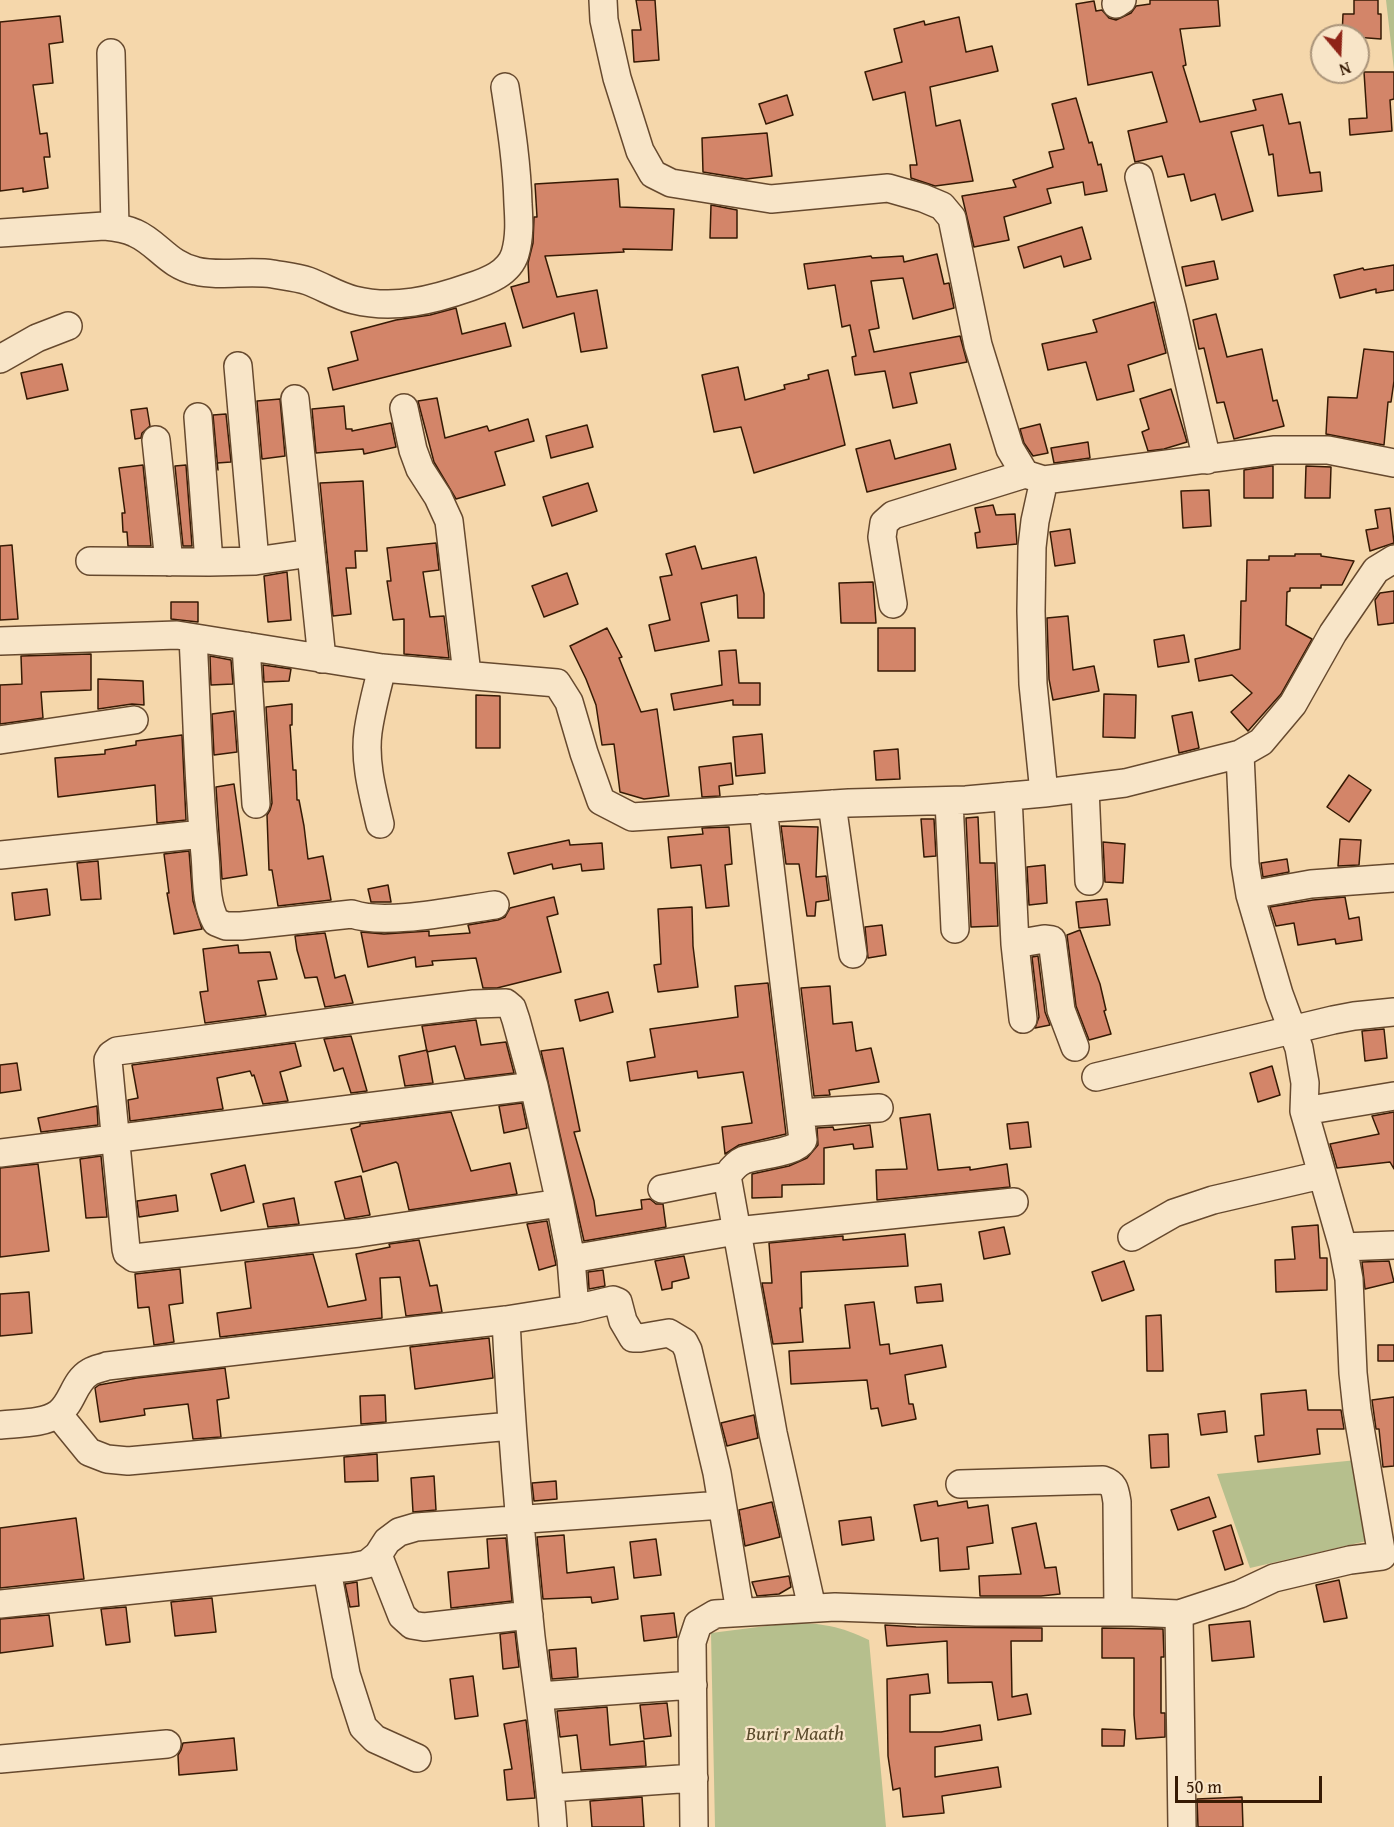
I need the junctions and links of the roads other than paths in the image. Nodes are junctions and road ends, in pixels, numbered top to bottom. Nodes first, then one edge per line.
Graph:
1 (606, 2) edge
2 (111, 53) dead end
3 (506, 87) dead end
4 (1139, 177) dead end
5 (115, 228) junction
6 (0, 233) edge
7 (68, 326) dead end
8 (0, 359) edge
9 (238, 366) dead end
10 (295, 399) dead end
11 (404, 408) dead end
12 (198, 417) dead end
13 (156, 440) dead end
14 (1207, 460) junction
15 (1394, 463) edge
16 (1034, 477) junction
17 (311, 553) junction
18 (1394, 559) edge
19 (90, 561) dead end
20 (255, 561) junction
21 (169, 562) junction
22 (209, 562) junction
23 (893, 604) dead end
24 (193, 638) junction
25 (0, 641) edge
26 (246, 646) junction
27 (322, 659) junction
28 (382, 668) junction
29 (467, 674) junction
30 (134, 720) dead end
31 (0, 740) edge
32 (1240, 754) junction
33 (1085, 788) junction
34 (1044, 793) junction
35 (1008, 796) junction
36 (949, 801) junction
37 (256, 804) dead end
38 (832, 804) junction
39 (763, 808) junction
40 (380, 824) dead end
41 (203, 834) junction
42 (0, 855) edge
43 (1394, 878) edge
44 (1089, 881) dead end
45 (1250, 896) junction
46 (495, 905) dead end
47 (955, 929) dead end
48 (1016, 944) junction
49 (853, 954) dead end
50 (1394, 1012) edge
51 (1023, 1019) dead end
52 (1292, 1030) junction
53 (1075, 1047) dead end
54 (1096, 1077) dead end
55 (534, 1086) junction
56 (1394, 1096) edge
57 (879, 1108) dead end
58 (1304, 1111) junction
59 (800, 1113) junction
60 (117, 1138) junction
61 (0, 1153) edge
62 (1321, 1175) junction
63 (727, 1176) junction
64 (662, 1190) dead end
65 (1014, 1202) dead end
66 (560, 1203) junction
67 (736, 1231) junction
68 (1132, 1237) dead end
69 (1394, 1245) edge
70 (1343, 1247) junction
71 (571, 1259) junction
72 (575, 1309) junction
73 (506, 1320) junction
74 (58, 1414) junction
75 (0, 1425) edge
76 (511, 1426) junction
77 (960, 1484) dead end
78 (722, 1505) junction
79 (520, 1519) junction
80 (378, 1555) junction
81 (1388, 1555) edge
82 (327, 1570) junction
83 (0, 1604) edge
84 (812, 1608) junction
85 (740, 1612) junction
86 (1118, 1612) junction
87 (1179, 1614) junction
88 (530, 1615) junction
89 (693, 1685) junction
90 (540, 1696) junction
91 (167, 1744) dead end
92 (417, 1758) dead end
93 (0, 1759) edge
94 (694, 1778) junction
95 (550, 1788) junction
96 (554, 1827) edge
97 (694, 1827) edge
98 (1182, 1827) edge

1 - 16 street
2 - 5 street
3 - 5 street
4 - 14 street
5 - 6 street
7 - 8 street
9 - 20 street
10 - 17 street
11 - 29 street
12 - 22 street
13 - 21 street
14 - 15 street
14 - 16 street
16 - 23 street
16 - 34 street
17 - 20 street
17 - 27 street
18 - 32 street
19 - 21 street
20 - 22 street
21 - 22 street
24 - 25 street
24 - 26 street
24 - 41 street
26 - 27 street
26 - 37 street
27 - 28 street
28 - 29 street
28 - 40 street
29 - 39 street
30 - 31 street
32 - 33 street
32 - 45 street
33 - 34 street
33 - 44 street
34 - 35 street
35 - 36 street
35 - 48 street
36 - 38 street
36 - 47 street
38 - 39 street
38 - 49 street
39 - 59 street
41 - 42 street
41 - 46 street
43 - 45 street
45 - 52 street
48 - 51 street
48 - 53 street
50 - 52 street
52 - 54 street
52 - 58 street
55 - 60 street
55 - 60 street
55 - 66 street
56 - 58 street
57 - 59 street
58 - 62 street
59 - 63 street
60 - 61 street
60 - 66 street
62 - 68 street
62 - 70 street
63 - 64 street
63 - 67 street
65 - 67 street
66 - 71 street
67 - 71 street
67 - 84 street
69 - 70 street
70 - 81 street
71 - 72 street
72 - 73 street
72 - 78 street
73 - 74 street
73 - 76 street
74 - 75 street
74 - 76 street
76 - 79 street
77 - 86 street
78 - 79 street
78 - 85 street
79 - 80 street
79 - 88 street
80 - 82 street
80 - 88 street
81 - 87 street
82 - 83 street
82 - 92 street
84 - 85 street
84 - 86 street
85 - 89 street
86 - 87 street
87 - 98 street
88 - 90 street
89 - 90 street
89 - 94 street
90 - 95 street
91 - 93 street
94 - 95 street
94 - 97 street
95 - 96 street

